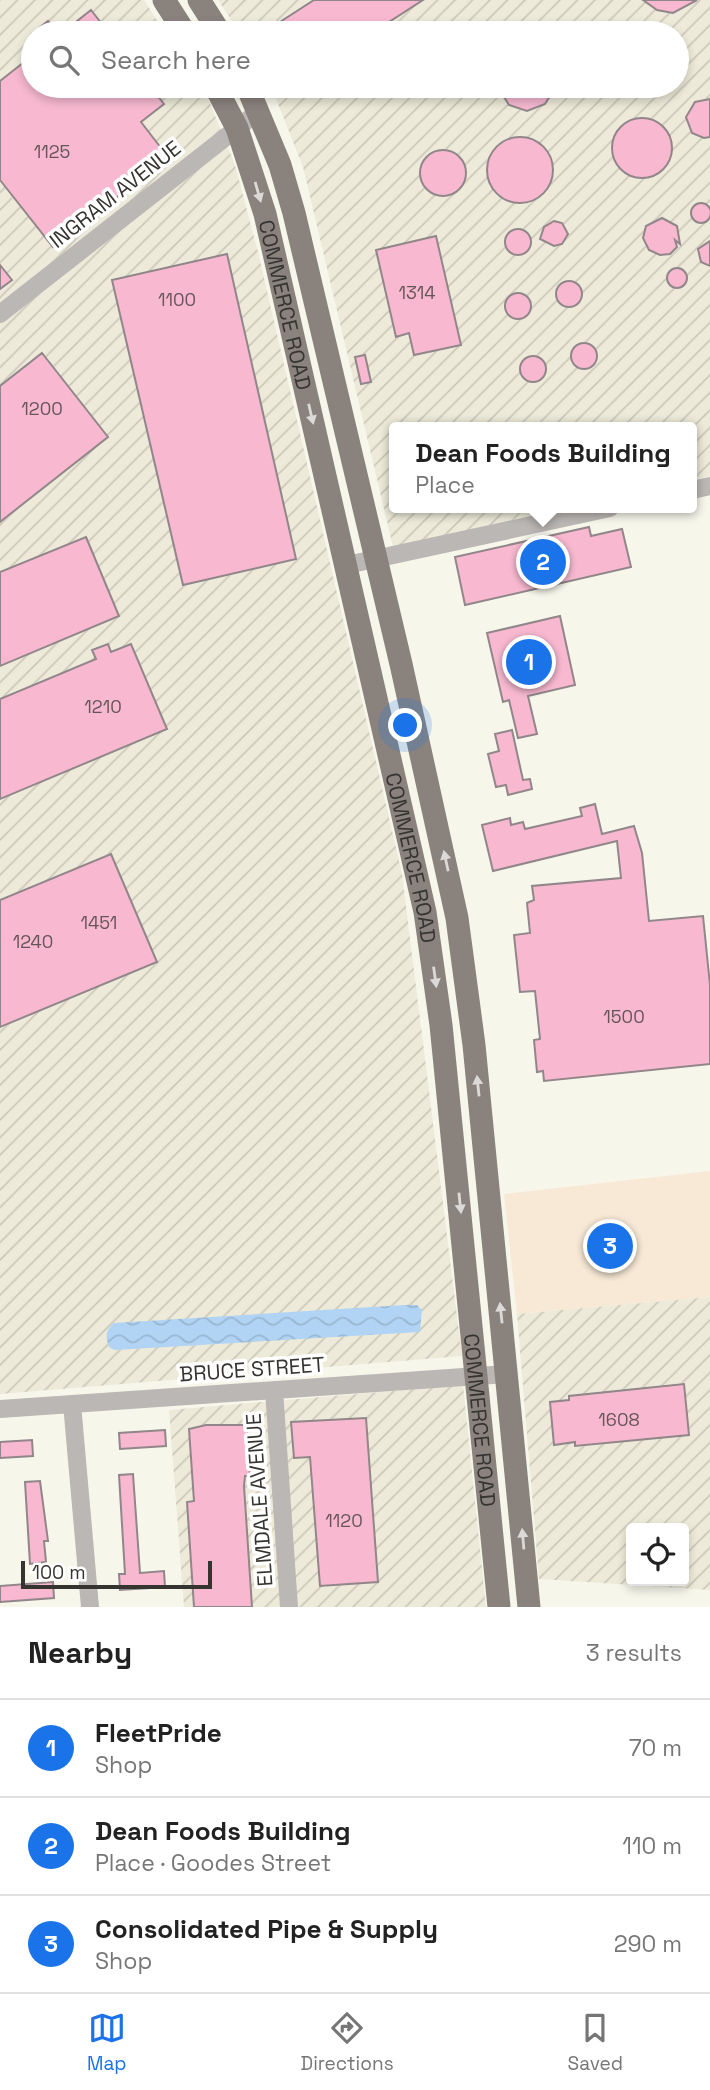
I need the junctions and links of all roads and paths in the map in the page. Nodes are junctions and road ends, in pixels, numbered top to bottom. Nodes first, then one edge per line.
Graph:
1 (164, 0) edge
2 (199, 0) edge
3 (177, 21) edge
4 (212, 21) edge
5 (221, 98) edge
6 (253, 98) edge
7 (259, 111) junction
8 (237, 128) junction
9 (0, 314) edge
10 (587, 513) edge
11 (376, 559) junction
12 (347, 565) junction
13 (507, 1374) junction
14 (477, 1376) junction
15 (274, 1390) junction
16 (72, 1405) junction
17 (0, 1409) edge
18 (89, 1607) edge
19 (289, 1607) edge
20 (499, 1607) edge
21 (530, 1607) edge

1 - 3 main road
2 - 4 main road
5 - 8 main road, COMMERCE ROAD
6 - 7 main road, COMMERCE ROAD
7 - 8 street, INGRAM AVENUE
7 - 11 main road, COMMERCE ROAD
8 - 9 street, INGRAM AVENUE
8 -> 12 main road, COMMERCE ROAD
10 - 11 street
11 - 12 street
13 -> 11 main road, COMMERCE ROAD
12 -> 14 main road, COMMERCE ROAD
13 - 14 street, BRUCE STREET
21 -> 13 main road, COMMERCE ROAD
14 - 15 street, BRUCE STREET
14 - 20 main road, COMMERCE ROAD
15 - 16 street, BRUCE STREET
15 - 19 street, ELMDALE AVENUE
16 - 17 street, BRUCE STREET
16 - 18 street

